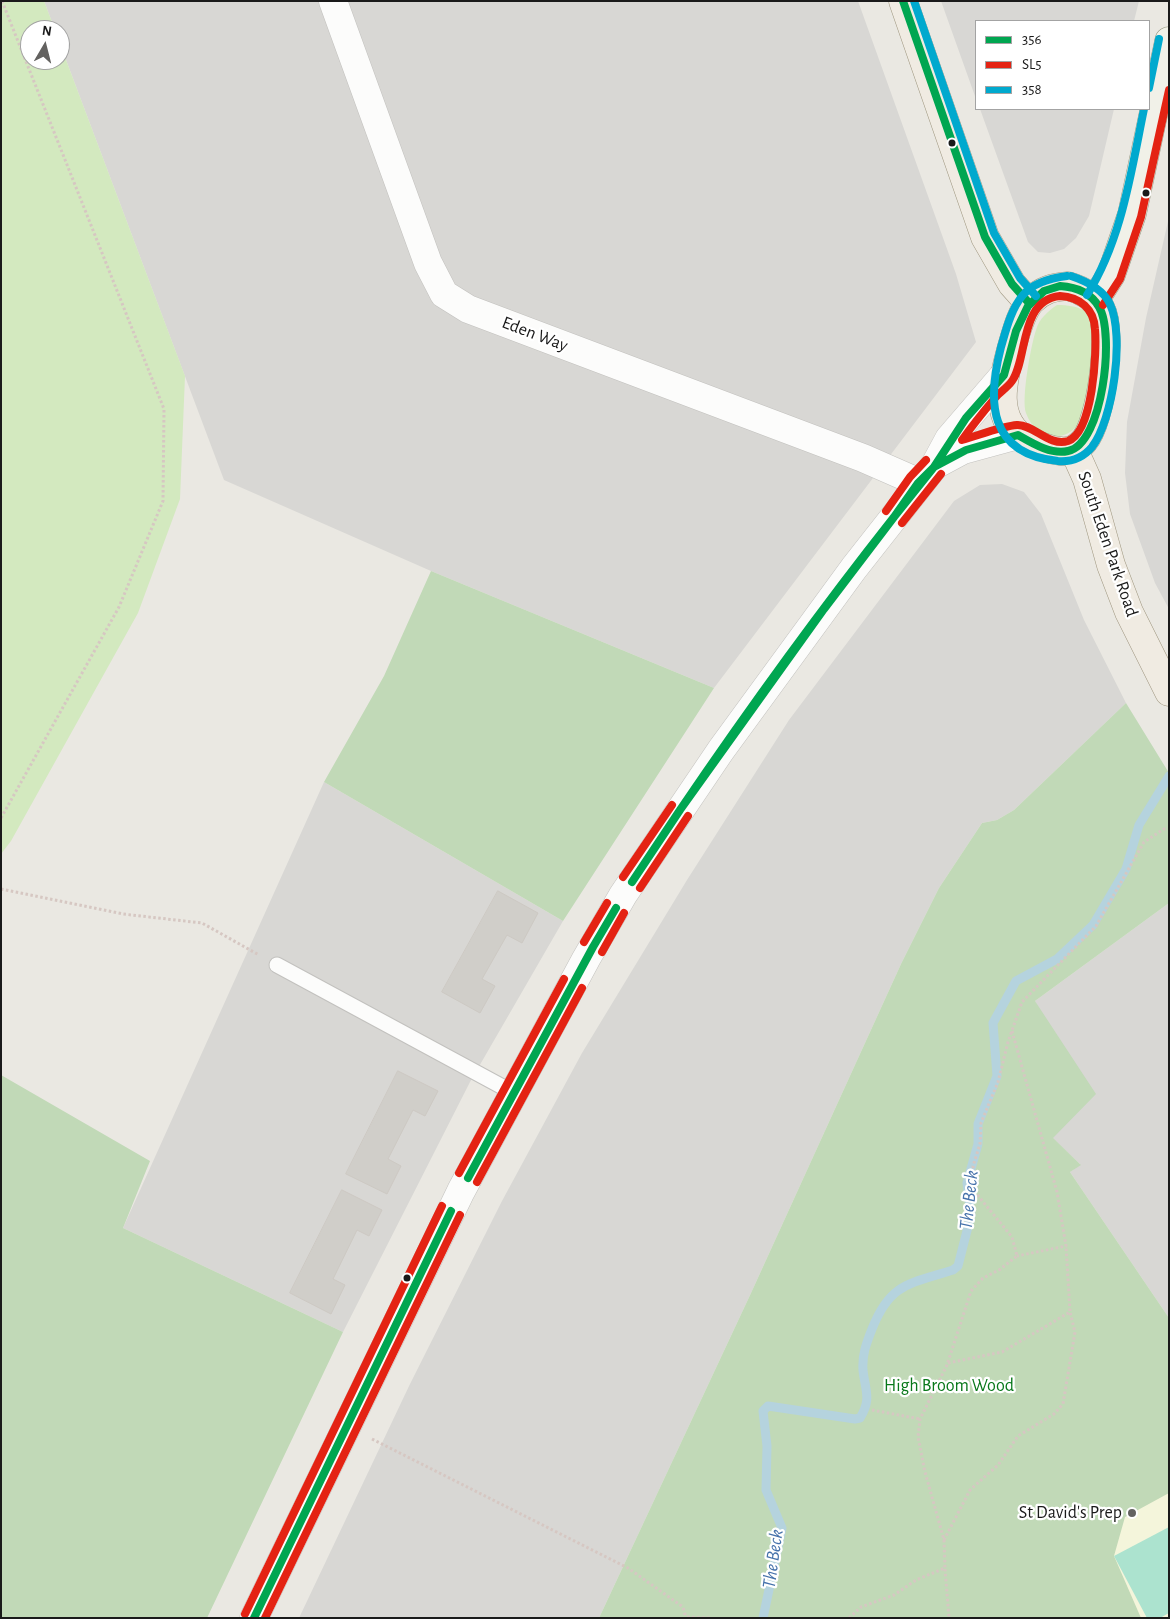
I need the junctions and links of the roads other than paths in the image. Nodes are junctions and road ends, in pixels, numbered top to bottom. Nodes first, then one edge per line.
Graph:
1 (333, 1) edge
2 (903, 1) edge
3 (1169, 41) edge
4 (1094, 300) junction
5 (1029, 303) junction
6 (1004, 374) junction
7 (1018, 435) junction
8 (1074, 450) junction
9 (928, 474) junction
10 (1169, 692) edge
11 (277, 965) road end
12 (512, 1092) junction
13 (254, 1618) edge

1 - 9 street, Eden Way
2 - 5 main road
3 - 4 main road
4 - 5 main road
4 - 8 main road
5 - 6 main road
6 - 7 main road
6 - 9 street
7 - 8 main road
7 - 9 street
8 - 10 main road, South Eden Park Road
9 - 12 street
11 - 12 lane
12 - 13 street

